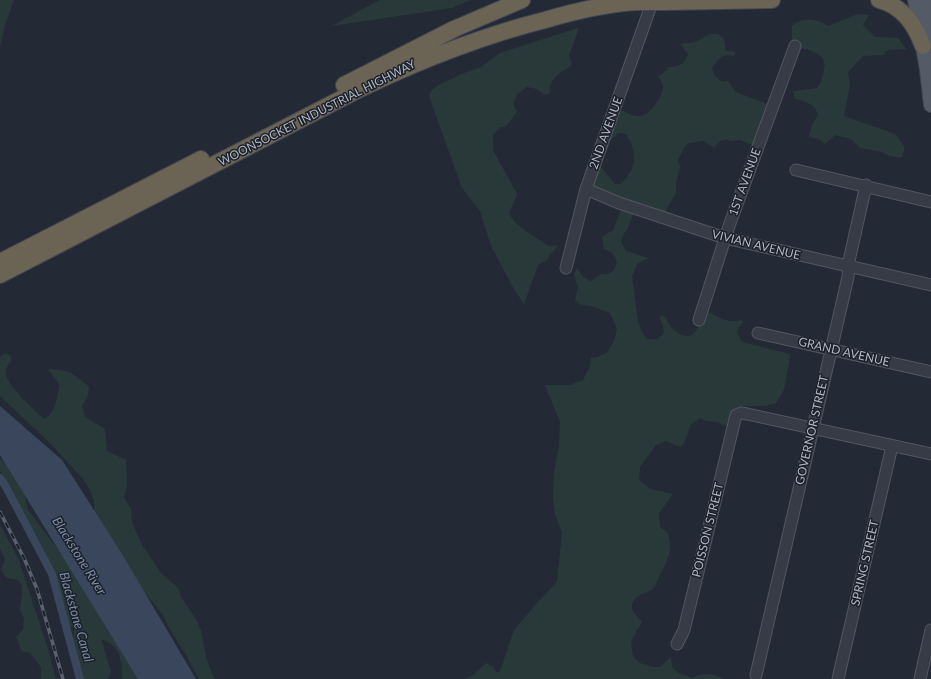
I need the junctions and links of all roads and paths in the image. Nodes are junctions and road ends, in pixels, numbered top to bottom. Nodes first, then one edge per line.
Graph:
1 (522, 0) edge
2 (772, 0) edge
3 (879, 0) edge
4 (915, 0) edge
5 (929, 0) edge
6 (652, 1) edge
7 (927, 37) edge
8 (795, 46) dead end
9 (931, 105) edge
10 (796, 170) dead end
11 (866, 185) junction
12 (586, 189) junction
13 (931, 202) edge
14 (80, 227) junction
15 (724, 238) junction
16 (0, 262) edge
17 (848, 267) junction
18 (566, 268) dead end
19 (0, 275) edge
20 (931, 285) edge
21 (699, 320) dead end
22 (758, 332) dead end
23 (830, 348) junction
24 (931, 372) edge
25 (812, 428) junction
26 (892, 446) junction
27 (931, 454) edge
28 (931, 630) edge
29 (677, 644) dead end
30 (756, 675) dead end
31 (838, 679) edge
32 (920, 679) edge

1 - 14 highway, WOONSOCKET INDUSTRIAL HIGHWAY
2 - 6 highway, WOONSOCKET INDUSTRIAL HIGHWAY
3 - 7 highway
4 - 7 main road
5 - 7 main road
6 - 12 street, 2ND AVENUE
6 - 14 highway, WOONSOCKET INDUSTRIAL HIGHWAY
7 - 9 main road
8 - 15 street, 1ST AVENUE
10 - 11 street
11 - 13 street
11 - 17 street, GOVERNOR STREET
12 - 15 street, VIVIAN AVENUE
12 - 18 street, 2ND AVENUE
14 - 16 highway, WOONSOCKET INDUSTRIAL HIGHWAY
14 - 19 highway, WOONSOCKET INDUSTRIAL HIGHWAY
15 - 17 street, VIVIAN AVENUE
15 - 21 street, 1ST AVENUE
17 - 20 street, VIVIAN AVENUE
17 - 23 street, GOVERNOR STREET
22 - 23 street, GRAND AVENUE
23 - 24 street, GRAND AVENUE
23 - 25 street, GOVERNOR STREET
25 - 26 street
25 - 29 street, POISSON STREET
25 - 30 street, GOVERNOR STREET
26 - 27 street
26 - 31 street, SPRING STREET
28 - 32 street

